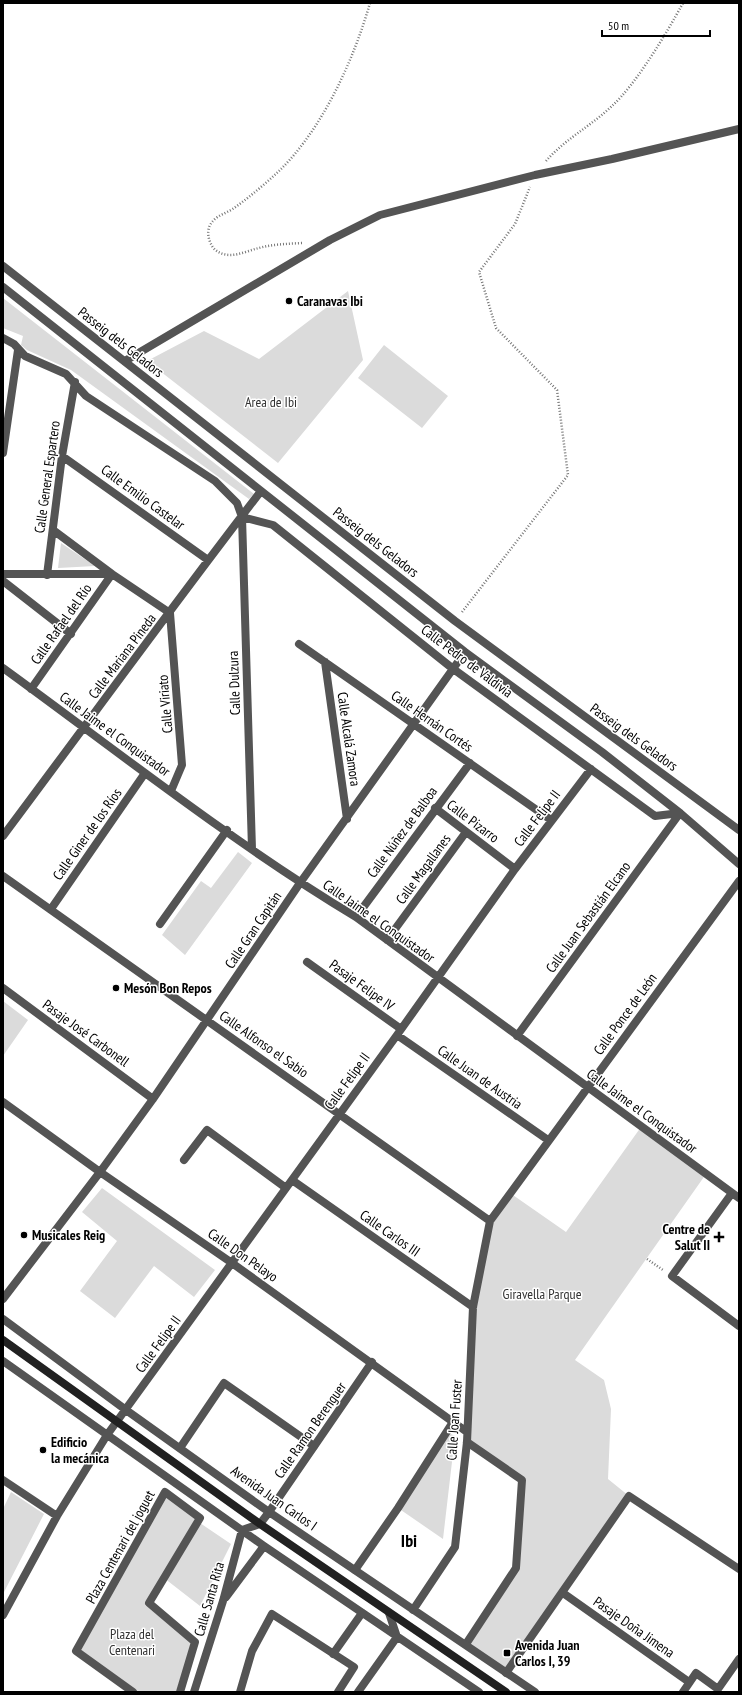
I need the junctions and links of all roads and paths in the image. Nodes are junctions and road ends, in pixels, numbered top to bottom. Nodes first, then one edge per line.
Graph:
1 (370, 3) edge
2 (683, 3) edge
3 (739, 129) edge
4 (535, 175) junction
5 (315, 248) junction
6 (3, 266) edge
7 (3, 287) edge
8 (3, 338) edge
9 (18, 350) junction
10 (125, 361) junction
11 (75, 382) junction
12 (3, 453) edge
13 (62, 456) junction
14 (261, 491) junction
15 (242, 517) junction
16 (53, 530) junction
17 (208, 560) junction
18 (3, 574) edge
19 (112, 574) junction
20 (47, 575) junction
21 (3, 581) edge
22 (170, 613) junction
23 (455, 621) junction
24 (71, 634) junction
25 (299, 644) dead end
26 (465, 652) junction
27 (325, 662) junction
28 (3, 668) edge
29 (452, 668) junction
30 (31, 689) junction
31 (413, 724) junction
32 (84, 728) junction
33 (470, 763) junction
34 (591, 769) junction
35 (145, 773) junction
36 (171, 791) junction
37 (434, 808) junction
38 (680, 813) junction
39 (347, 819) junction
40 (551, 820) junction
41 (227, 830) junction
42 (739, 830) edge
43 (466, 832) junction
44 (3, 836) edge
45 (252, 849) junction
46 (739, 864) edge
47 (515, 869) junction
48 (3, 876) edge
49 (739, 881) edge
50 (300, 883) junction
51 (51, 909) junction
52 (356, 917) junction
53 (160, 924) dead end
54 (387, 940) junction
55 (307, 962) dead end
56 (438, 978) junction
57 (3, 988) edge
58 (207, 1020) junction
59 (399, 1032) junction
60 (517, 1036) junction
61 (587, 1088) junction
62 (153, 1099) junction
63 (3, 1102) edge
64 (340, 1114) junction
65 (548, 1140) junction
66 (184, 1160) dead end
67 (100, 1172) junction
68 (292, 1180) junction
69 (286, 1188) junction
70 (736, 1195) edge
71 (490, 1221) junction
72 (647, 1259) dead end
73 (232, 1263) junction
74 (672, 1276) junction
75 (3, 1299) edge
76 (473, 1307) junction
77 (3, 1319) edge
78 (739, 1326) edge
79 (3, 1340) edge
80 (3, 1361) edge
81 (372, 1362) junction
82 (126, 1410) junction
83 (117, 1422) junction
84 (453, 1422) junction
85 (467, 1432) junction
86 (107, 1435) junction
87 (467, 1442) junction
88 (314, 1446) junction
89 (180, 1448) junction
90 (3, 1480) edge
91 (269, 1512) junction
92 (58, 1516) junction
93 (260, 1524) junction
94 (242, 1530) junction
95 (264, 1546) junction
96 (739, 1569) edge
97 (355, 1570) junction
98 (563, 1593) junction
99 (223, 1601) junction
100 (413, 1610) junction
101 (362, 1613) junction
102 (390, 1614) junction
103 (3, 1615) edge
104 (397, 1637) junction
105 (466, 1644) junction
106 (333, 1654) junction
107 (739, 1659) edge
108 (506, 1673) junction
109 (690, 1682) junction
110 (720, 1690) edge
111 (133, 1692) edge
112 (180, 1692) edge
113 (194, 1692) edge
114 (240, 1692) edge
115 (338, 1692) edge
116 (358, 1692) edge
117 (479, 1692) edge
118 (506, 1692) edge
119 (535, 1692) edge
120 (682, 1692) edge

1 - 5 path
2 - 4 path
3 - 4 street
4 - 5 street
4 - 23 path
5 - 10 street
6 - 10 street, Passeig dels Geladors
7 - 14 street
8 - 9 street
9 - 11 street
9 - 12 street
10 - 23 street, Passeig dels Geladors
11 - 13 street, Calle General Espartero
11 - 15 street
13 - 16 street, Calle General Espartero
13 - 17 street, Calle Emilio Castelar
14 - 15 street, Calle Mariana Pineda
14 - 26 street
15 - 17 street, Calle Mariana Pineda
15 - 29 street, Calle Pedro de Valdivia
15 - 45 street, Calle Dulzura
16 - 19 street
16 - 20 street, Calle General Espartero
17 - 22 street, Calle Mariana Pineda
18 - 20 street
19 - 20 street
19 - 22 street
19 - 24 street, Calle Rafael del Río
21 - 24 street
22 - 32 street, Calle Mariana Pineda
22 - 36 street, Calle Viriato
23 - 42 street, Passeig dels Geladors
24 - 30 street, Calle Rafael del Río
25 - 27 street, Calle Hernán Cortés
26 - 29 street, Calle Gran Capitán
26 - 38 street
27 - 31 street, Calle Hernán Cortés
27 - 39 street, Calle Alcalá Zamora
28 - 30 street, Calle Jaime el Conquistador
29 - 31 street, Calle Gran Capitán
29 - 34 street, Calle Pedro de Valdivia
30 - 32 street, Calle Jaime el Conquistador
31 - 33 street, Calle Hernán Cortés
31 - 39 street, Calle Gran Capitán
32 - 35 street, Calle Jaime el Conquistador
32 - 44 street, Calle Mariana Pineda
33 - 37 street, Calle Núñez de Balboa
33 - 40 street, Calle Hernán Cortés
34 - 38 street, Calle Pedro de Valdivia
34 - 40 street, Calle Felipe II
35 - 36 street, Calle Jaime el Conquistador
35 - 51 street, Calle Giner de los Ríos
36 - 41 street, Calle Jaime el Conquistador
37 - 43 street, Calle Pizarro
37 - 52 street, Calle Núñez de Balboa
38 - 46 street
38 - 60 street, Calle Juan Sebastián Elcano
39 - 50 street, Calle Gran Capitán
40 - 47 street, Calle Felipe II
41 - 45 street, Calle Jaime el Conquistador
41 - 53 street
43 - 47 street, Calle Pizarro
43 - 54 street, Calle Magallanes
45 - 50 street, Calle Jaime el Conquistador
47 - 56 street, Calle Felipe II
48 - 51 street, Calle Alfonso el Sabio
49 - 61 street, Calle Ponce de León
50 - 52 street, Calle Jaime el Conquistador
50 - 58 street, Calle Gran Capitán
51 - 58 street, Calle Alfonso el Sabio
52 - 54 street, Calle Jaime el Conquistador
54 - 56 street, Calle Jaime el Conquistador
55 - 59 street, Pasaje Felipe IV
56 - 59 street, Calle Felipe II
56 - 60 street, Calle Jaime el Conquistador
57 - 62 street, Pasaje José Carbonell
58 - 62 street, Calle Gran Capitán
58 - 64 street, Calle Alfonso el Sabio
59 - 64 street, Calle Felipe II
59 - 65 street, Calle Juan de Austria
60 - 61 street, Calle Jaime el Conquistador
61 - 65 street, Calle Ponce de León
61 - 70 street, Calle Jaime el Conquistador
62 - 67 street, Calle Gran Capitán
63 - 67 street, Calle Don Pelayo
64 - 68 street, Calle Felipe II
64 - 71 street, Calle Alfonso el Sabio
65 - 71 street, Calle Ponce de León
66 - 69 street
67 - 73 street, Calle Don Pelayo
67 - 75 street, Calle Gran Capitán
68 - 69 street, Calle Felipe II
68 - 76 street, Calle Carlos III
69 - 73 street, Calle Felipe II
70 - 74 street
71 - 76 street, Calle Joan Fuster
72 - 74 path
73 - 81 street, Calle Don Pelayo
73 - 82 street, Calle Felipe II
74 - 78 street
76 - 85 street, Calle Joan Fuster
77 - 82 street, Avenida Juan Carlos I
79 - 83 main road, Avenida Juan Carlos I
80 - 86 street
81 - 84 street, Calle Don Pelayo
81 - 88 street, Calle Ramon Berenguer
82 - 83 street, Calle Felipe II
82 - 89 street, Avenida Juan Carlos I
83 - 86 street, Calle Felipe II
83 - 93 main road, Avenida Juan Carlos I
84 - 85 street, Calle Don Pelayo
84 - 97 street
85 - 87 street, Calle Joan Fuster
86 - 92 street, Calle Felipe II
86 - 94 street
87 - 100 street, Calle Joan Fuster
87 - 105 street
88 - 89 street
88 - 91 street, Calle Ramon Berenguer
89 - 91 street, Avenida Juan Carlos I
90 - 92 street
91 - 93 street, Calle Ramon Berenguer
91 - 97 street, Avenida Juan Carlos I
92 - 103 street, Calle Felipe II
93 - 94 street
93 - 102 main road, Avenida Juan Carlos I
94 - 95 street
94 - 99 street, Calle Santa Rita
95 - 99 street
95 - 101 street
96 - 98 street
97 - 100 street, Avenida Juan Carlos I
98 - 108 street
98 - 109 street, Pasaje Doña Jimena
99 - 113 street, Calle Santa Rita
100 - 105 street, Avenida Juan Carlos I
101 - 104 street
101 - 106 street
102 - 104 street
102 - 118 main road, Avenida Juan Carlos I
104 - 116 street
104 - 117 street
105 - 108 street, Avenida Juan Carlos I
106 - 114 street
106 - 115 street
107 - 110 street
108 - 119 street, Avenida Juan Carlos I
109 - 110 street
109 - 120 street
111 - 112 street, Plaza Centenari del joguet

